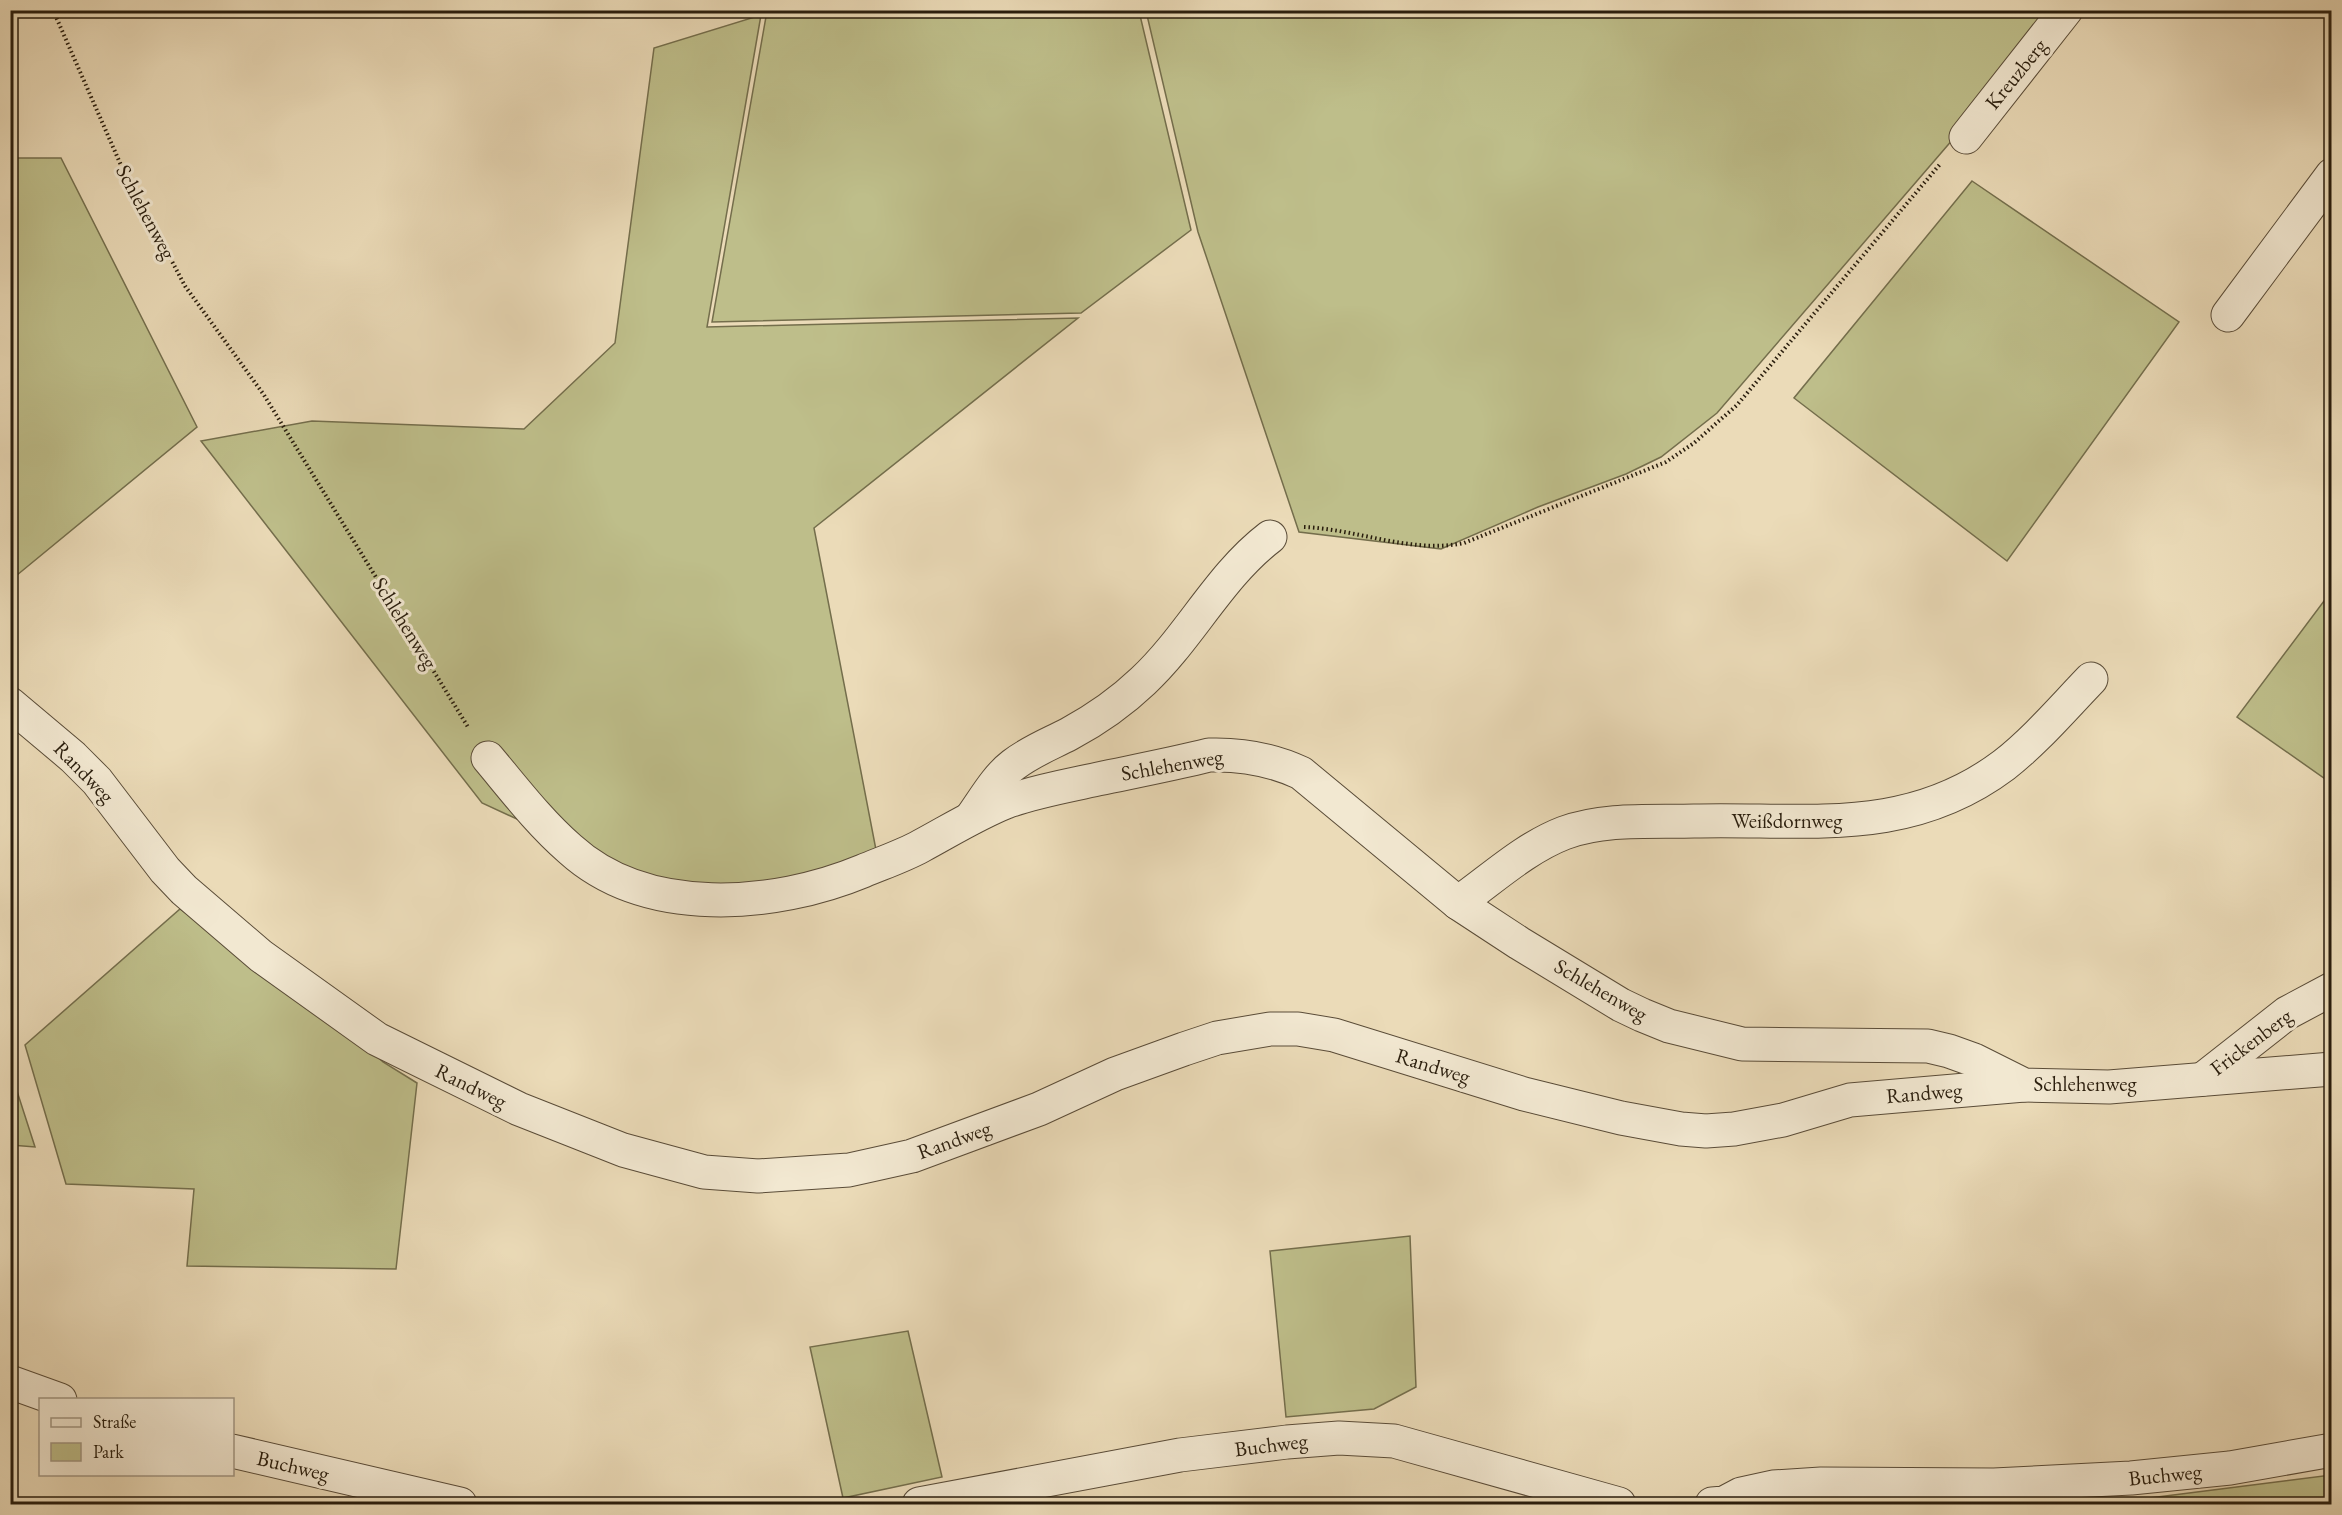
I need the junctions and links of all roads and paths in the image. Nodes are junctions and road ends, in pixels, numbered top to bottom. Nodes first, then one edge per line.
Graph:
1 (53, 10) edge
2 (2066, 10) edge
3 (2307, 10) edge
4 (2331, 18) edge
5 (1966, 136) joint
6 (2331, 176) edge
7 (2228, 315) dead end
8 (1270, 537) joint
9 (2091, 680) dead end
10 (10, 704) edge
11 (488, 758) joint
12 (970, 819) junction
13 (1458, 903) junction
14 (2331, 988) edge
15 (2331, 1069) edge
16 (2203, 1079) junction
17 (2024, 1084) junction
18 (10, 1382) edge
19 (54, 1398) edge
20 (2331, 1450) edge
21 (234, 1451) edge
22 (460, 1504) edge
23 (919, 1504) edge
24 (1619, 1504) edge
25 (1712, 1504) edge

1 - 11 path, Schlehenweg
2 - 5 street, Kreuzberg
3 - 4 path
5 - 8 path
6 - 7 street
8 - 12 street, Schlehenweg
9 - 13 street, Weißdornweg
10 - 17 street, Randweg
11 - 12 street, Schlehenweg
12 - 13 street, Schlehenweg
13 - 17 street, Schlehenweg
14 - 16 street, Frickenberg
15 - 16 street, Schlehenweg
16 - 17 street, Schlehenweg
18 - 19 street
20 - 25 street, Buchweg
21 - 22 street, Buchweg
23 - 24 street, Buchweg

